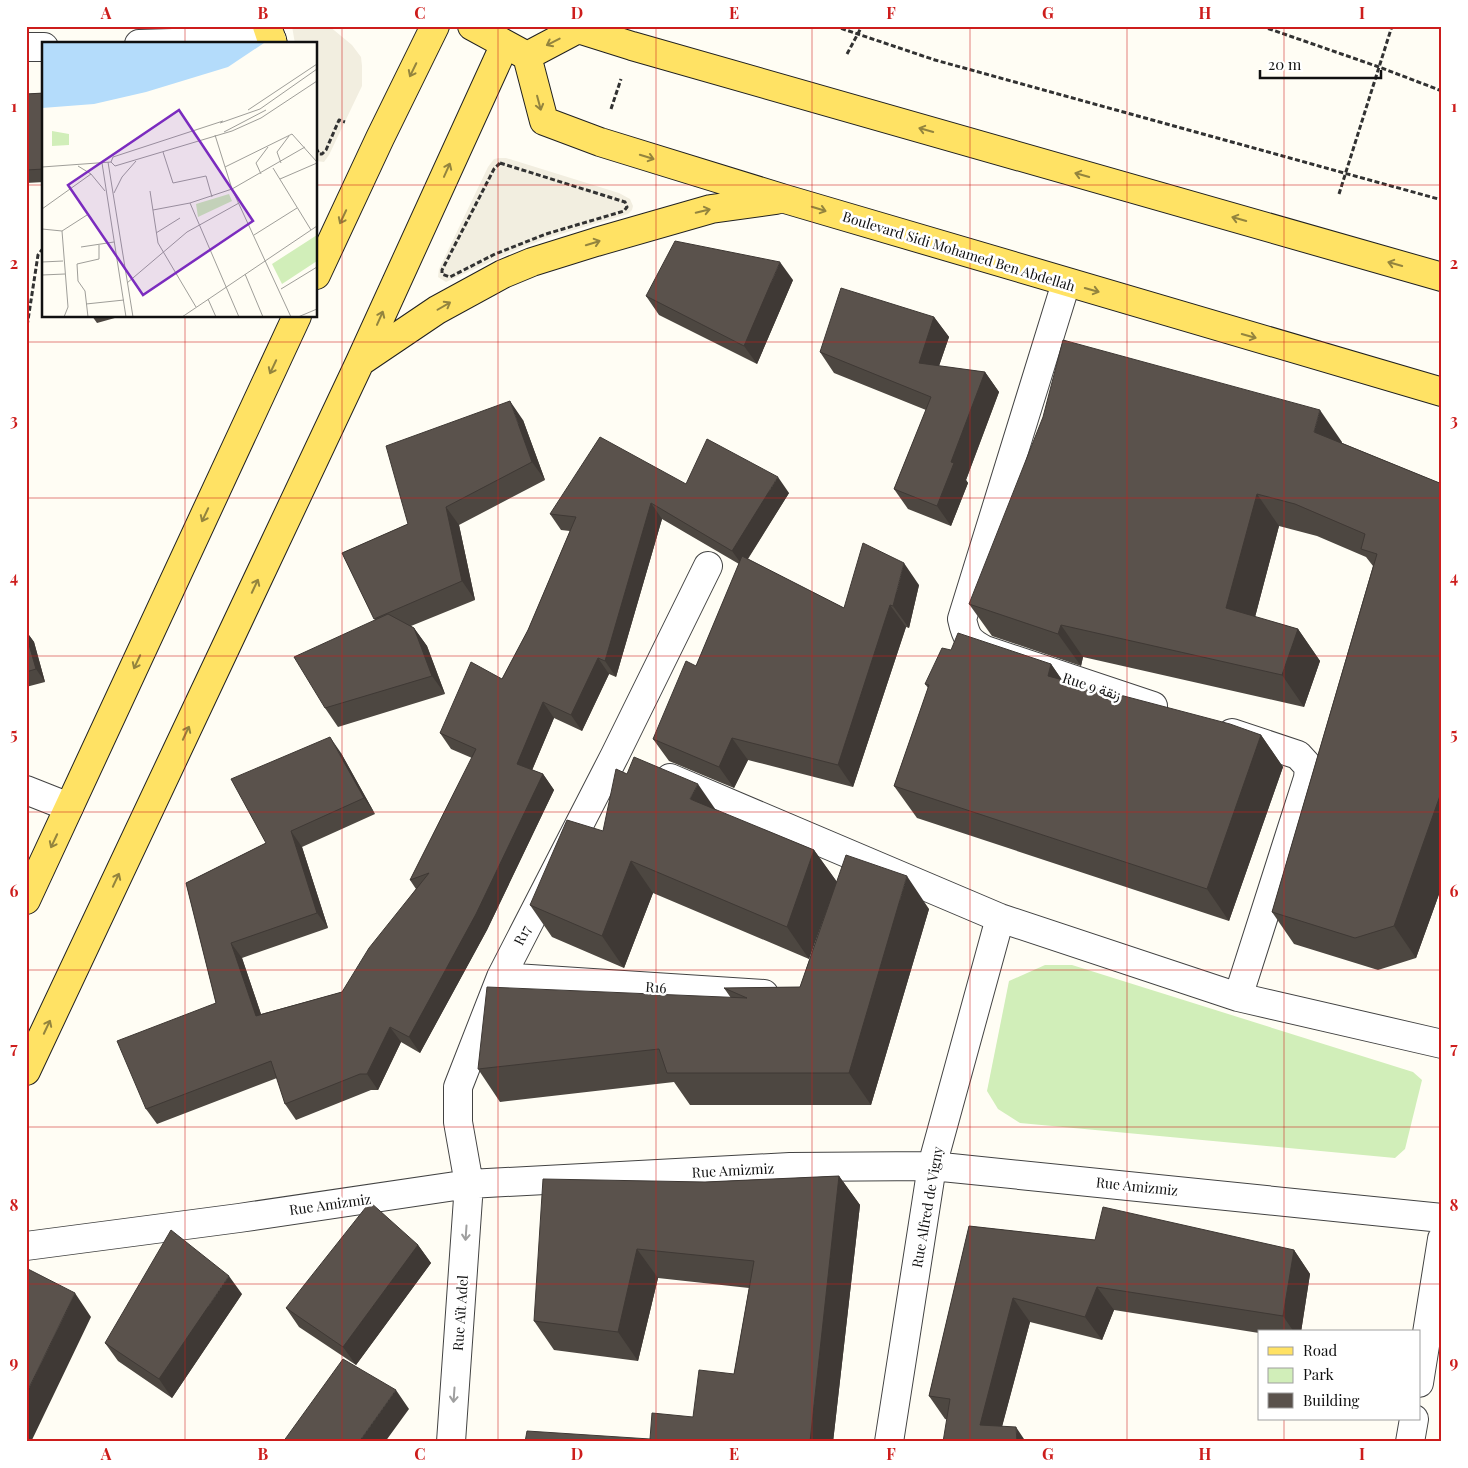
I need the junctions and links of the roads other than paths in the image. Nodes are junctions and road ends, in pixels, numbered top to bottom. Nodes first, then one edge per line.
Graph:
1 (435, 26) edge
2 (472, 26) edge
3 (271, 37) edge
4 (177, 42) edge
5 (42, 47) edge
6 (26, 48) edge
7 (516, 50) junction
8 (785, 199) junction
9 (318, 271) edge
10 (1442, 277) edge
11 (1066, 283) junction
12 (295, 319) edge
13 (360, 362) junction
14 (1442, 392) edge
15 (708, 566) dead end
16 (1178, 715) edge
17 (1206, 724) edge
18 (615, 755) junction
19 (26, 790) edge
20 (69, 808) junction
21 (26, 900) edge
22 (1000, 918) junction
23 (500, 977) junction
24 (792, 996) edge
25 (1238, 997) junction
26 (1442, 1044) edge
27 (26, 1071) edge
28 (932, 1166) junction
29 (469, 1184) junction
30 (1442, 1218) edge
31 (1442, 1239) edge
32 (26, 1246) edge
33 (1420, 1377) edge
34 (1414, 1420) edge
35 (451, 1442) edge
36 (889, 1442) edge
37 (1410, 1442) edge

1 -> 9 main road
2 - 7 main road
3 - 4 street
5 - 6 street
7 -> 8 main road, Boulevard Sidi Mohamed Ben Abdellah
10 -> 7 main road
13 -> 7 main road
8 -> 11 main road, Boulevard Sidi Mohamed Ben Abdellah
13 -> 8 main road
11 -> 14 main road, Boulevard Sidi Mohamed Ben Abdellah
11 - 16 street, Rue 9 زنقة
12 -> 20 main road
27 -> 13 main road
15 - 18 street, R17
17 - 25 street
18 - 22 street
18 - 23 street, R17
19 - 20 street
20 -> 21 main road
22 - 25 street
22 - 28 street, Rue Alfred de Vigny
23 - 24 street, R16
23 - 29 street, R17
25 - 26 street
28 - 29 street, Rue Amizmiz
28 - 30 street, Rue Amizmiz
28 - 36 street, Rue Alfred de Vigny
29 - 32 street, Rue Amizmiz
29 -> 35 street, Rue Aït Adel
31 - 33 street
34 - 37 street

